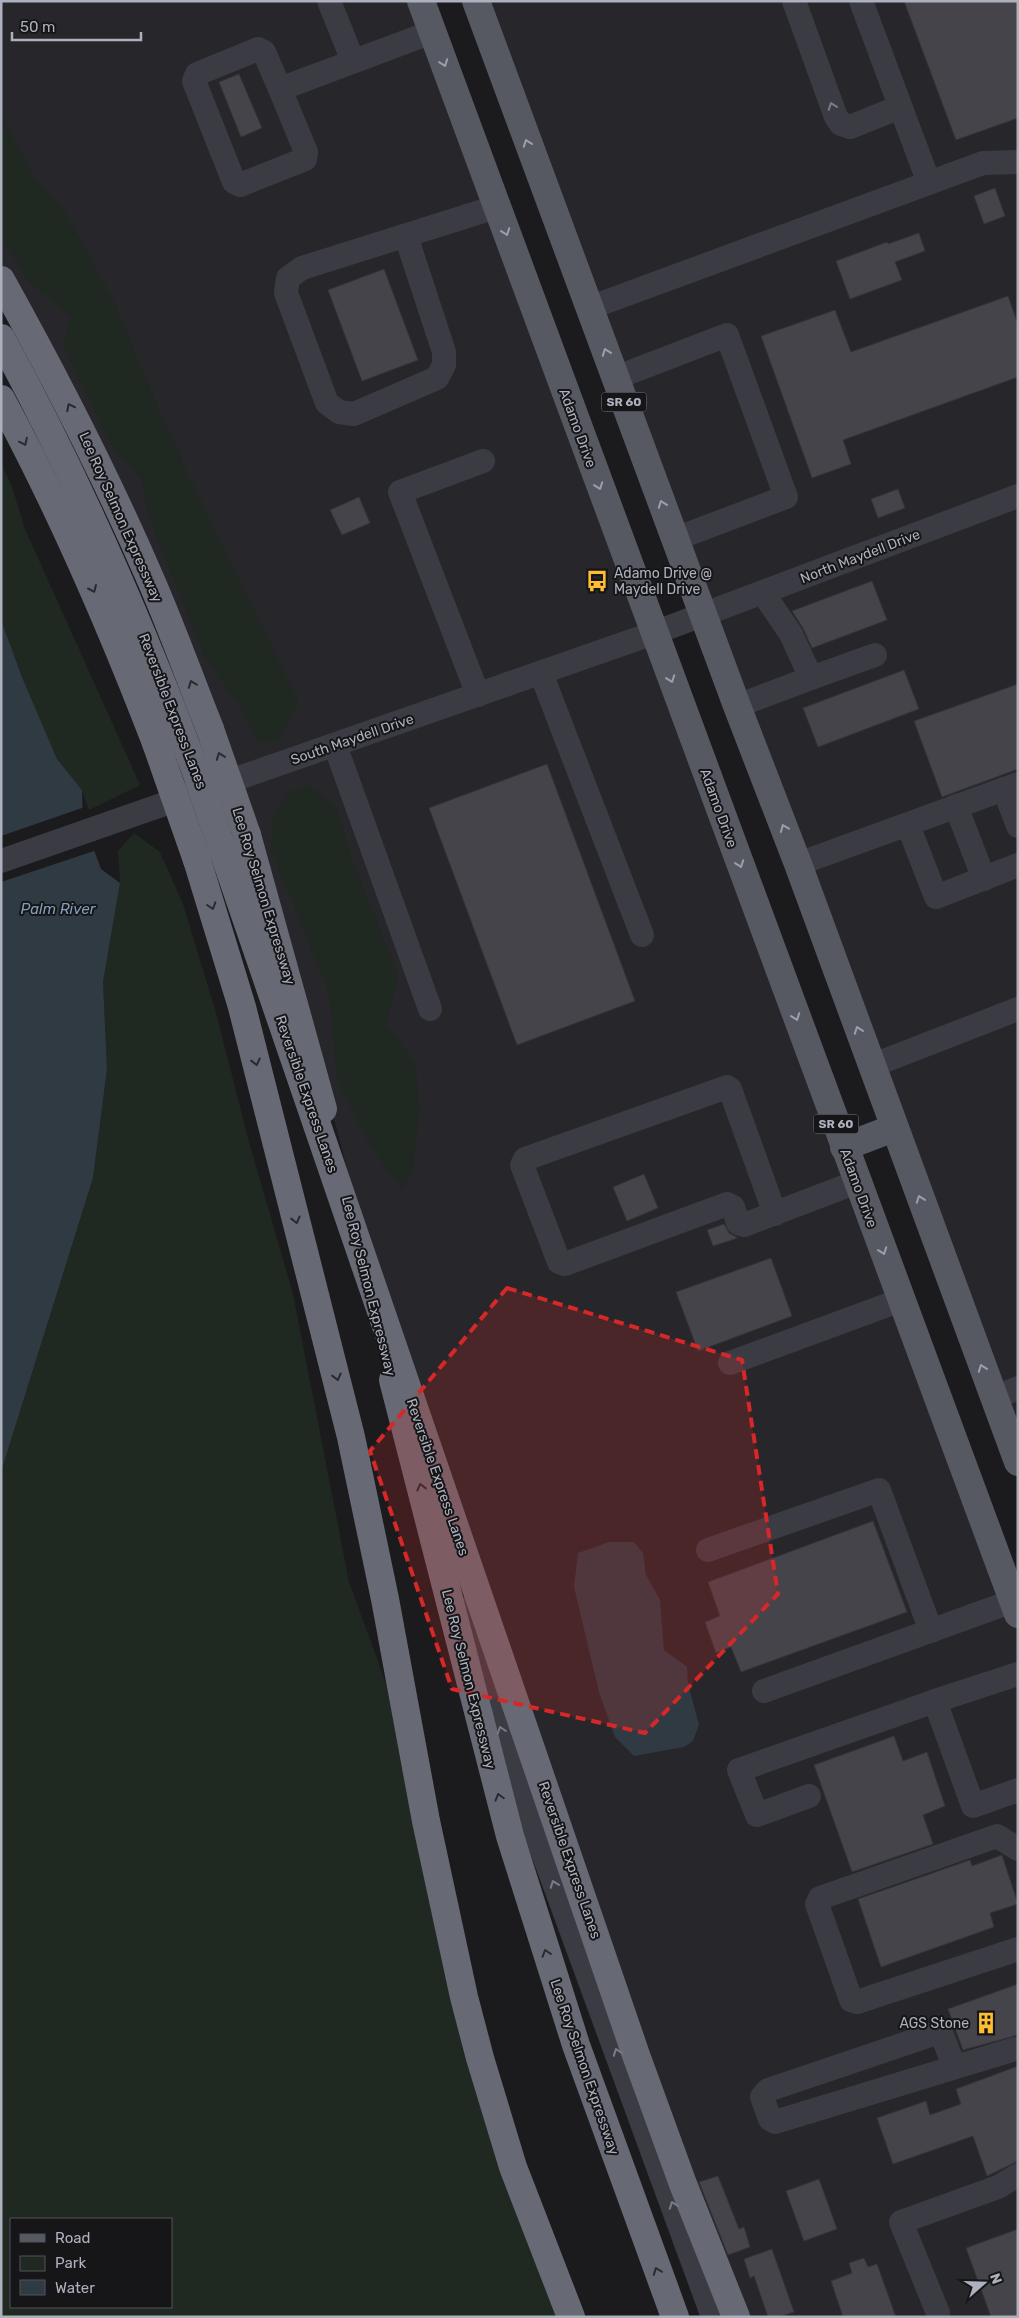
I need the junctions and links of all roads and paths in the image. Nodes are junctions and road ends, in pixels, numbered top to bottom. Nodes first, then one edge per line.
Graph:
1 (329, 1) edge
2 (421, 1) edge
3 (476, 1) edge
4 (794, 1) edge
5 (861, 1) edge
6 (432, 32) junction
7 (352, 62) junction
8 (280, 89) junction
9 (900, 107) junction
10 (1018, 162) edge
11 (929, 183) junction
12 (496, 207) junction
13 (406, 236) junction
14 (1, 280) edge
15 (589, 308) junction
16 (1, 338) edge
17 (615, 378) junction
18 (1, 399) edge
19 (483, 461) dead end
20 (1018, 496) edge
21 (675, 539) junction
22 (763, 593) junction
23 (703, 616) junction
24 (654, 633) junction
25 (875, 655) dead end
26 (541, 673) junction
27 (811, 678) junction
28 (478, 695) junction
29 (737, 706) junction
30 (335, 744) junction
31 (1011, 787) edge
32 (956, 806) junction
33 (908, 824) junction
34 (1018, 826) edge
35 (1, 861) edge
36 (798, 864) junction
37 (1018, 865) edge
38 (984, 878) junction
39 (642, 935) dead end
40 (1018, 1008) edge
41 (430, 1010) dead end
42 (871, 1066) junction
43 (894, 1128) junction
44 (844, 1147) junction
45 (857, 1182) junction
46 (775, 1214) junction
47 (901, 1300) junction
48 (730, 1363) dead end
49 (1006, 1393) edge
50 (1018, 1462) edge
51 (430, 1524) junction
52 (708, 1550) dead end
53 (1015, 1608) edge
54 (931, 1631) junction
55 (1018, 1674) edge
56 (764, 1691) dead end
57 (935, 1701) junction
58 (1018, 1790) edge
59 (809, 1796) dead end
60 (1018, 1849) edge
61 (1018, 1949) edge
62 (1015, 2049) dead end
63 (954, 2066) junction
64 (1018, 2175) edge
65 (938, 2313) dead end
66 (571, 2317) edge
67 (674, 2317) edge
68 (713, 2317) edge
69 (736, 2317) edge

1 - 7 street
2 - 6 main road, Adamo Drive / SR 60
15 -> 3 main road, SR 60
9 -> 4 street
5 - 9 street
6 - 7 street
6 -> 12 main road, Adamo Drive / SR 60
7 - 8 street
8 - 8 street
9 - 11 street
10 - 11 street
11 - 15 street
12 - 13 street
12 -> 24 main road, Adamo Drive / SR 60
13 - 13 street
51 -> 14 highway, Lee Roy Selmon Expressway, bridge
17 -> 15 main road, SR 60
16 - 69 highway, Reversible Express Lanes, bridge
21 -> 17 main road, SR 60
17 - 21 street
18 -> 66 highway, bridge
19 - 28 street
20 - 22 street, North Maydell Drive
21 - 23 main road, SR 60
22 - 23 street, North Maydell Drive
22 - 27 street
23 - 24 street, South Maydell Drive
23 - 29 main road, SR 60
24 - 26 street, South Maydell Drive
24 -> 44 main road, Adamo Drive / SR 60
25 - 27 street
26 - 28 street, South Maydell Drive
26 - 39 street
27 - 29 street
28 - 30 street, South Maydell Drive
36 -> 29 main road, SR 60
30 - 35 street, South Maydell Drive
30 - 41 street
31 - 32 street
31 - 34 street
32 - 33 street
32 - 38 street
33 - 36 street
33 - 38 street
42 -> 36 main road, SR 60
37 - 38 street
40 - 42 street
42 - 43 main road, SR 60
43 - 44 main road
49 -> 43 main road, SR 60
44 - 45 main road, Adamo Drive / SR 60
45 - 46 street
45 -> 47 main road, Adamo Drive / SR 60
46 - 46 street
47 - 48 street
47 - 53 main road, Adamo Drive / SR 60
49 - 50 main road, SR 60
67 -> 51 highway, Lee Roy Selmon Expressway
68 -> 51 street
52 - 54 street
53 - 54 street
54 - 56 street
55 - 57 street
57 - 58 street
57 - 59 street
60 - 61 street
62 - 63 street
63 - 63 street
64 - 65 street

